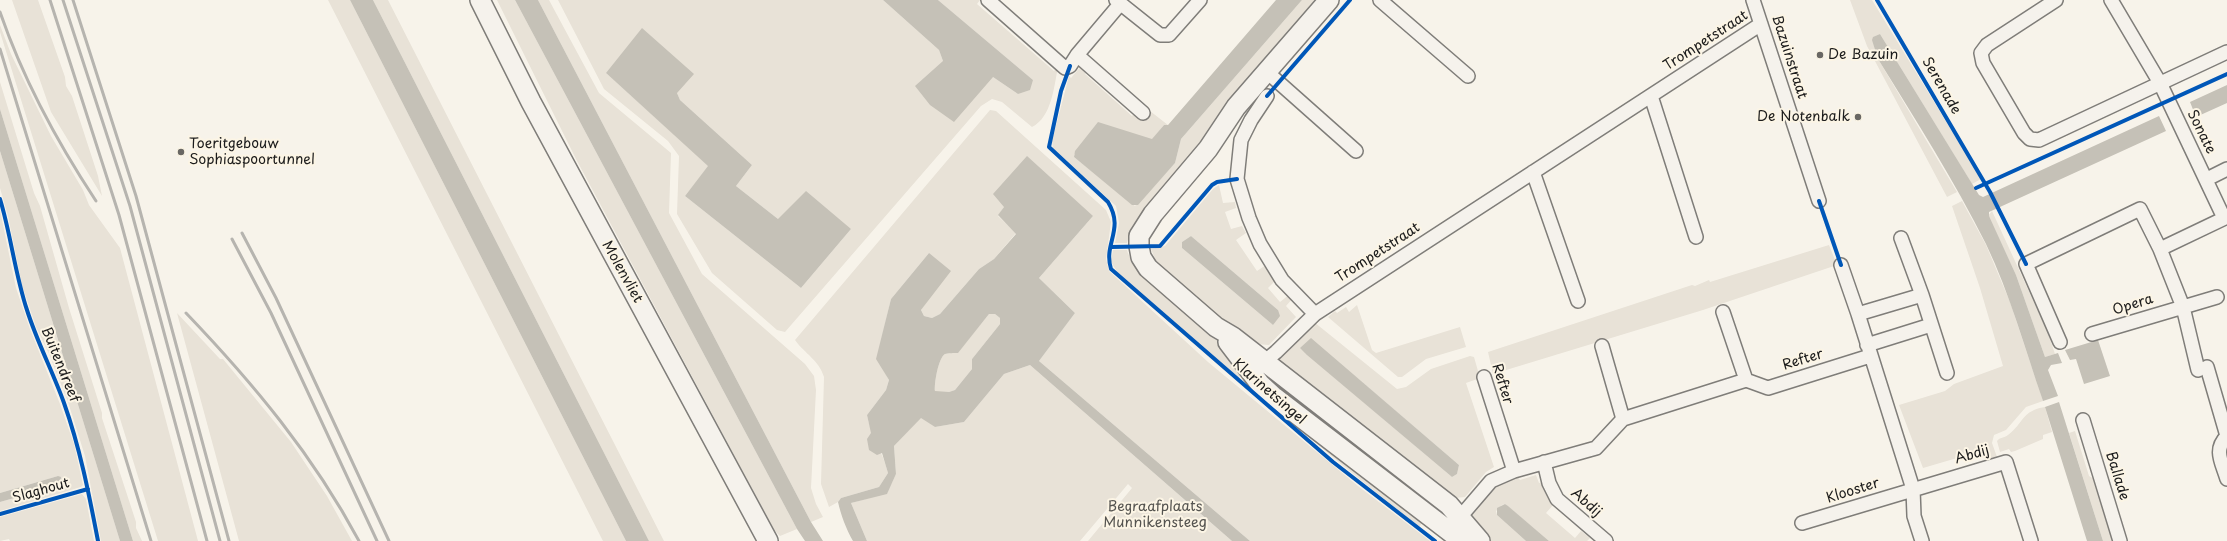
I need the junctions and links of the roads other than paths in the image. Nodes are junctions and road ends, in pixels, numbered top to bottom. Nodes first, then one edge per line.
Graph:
1 (480, 0) edge
2 (988, 0) edge
3 (1200, 0) edge
4 (1329, 0) edge
5 (1380, 0) edge
6 (1753, 0) edge
7 (2056, 0) edge
8 (2111, 0) edge
9 (1118, 2) edge
10 (1761, 24) junction
11 (2227, 52) edge
12 (1077, 55) junction
13 (1267, 72) junction
14 (1468, 76) dead end
15 (2160, 83) junction
16 (1267, 96) dead end
17 (1650, 96) junction
18 (1143, 113) dead end
19 (1356, 151) dead end
20 (2227, 169) edge
21 (1533, 172) junction
22 (2207, 179) junction
23 (1819, 202) dead end
24 (2226, 217) edge
25 (1696, 237) dead end
26 (1901, 238) dead end
27 (2160, 249) junction
28 (1841, 265) dead end
29 (1922, 295) junction
30 (2217, 297) dead end
31 (1578, 301) dead end
32 (2183, 307) junction
33 (1723, 312) dead end
34 (1315, 314) junction
35 (1858, 314) junction
36 (1931, 325) junction
37 (2092, 334) dead end
38 (2060, 342) dead end
39 (1602, 346) dead end
40 (1869, 351) junction
41 (1257, 367) junction
42 (1947, 373) dead end
43 (1484, 377) dead end
44 (1746, 380) junction
45 (1623, 419) junction
46 (2083, 420) dead end
47 (2227, 436) edge
48 (1544, 462) junction
49 (1514, 472) junction
50 (2227, 479) edge
51 (1913, 489) junction
52 (1802, 523) dead end
53 (1457, 529) edge
54 (768, 541) edge
55 (1480, 541) edge
56 (1606, 541) edge
57 (1922, 541) edge
58 (2031, 541) edge
59 (2120, 541) edge

1 - 54 street, Molenvliet
2 - 12 street
3 - 9 street
4 - 13 street, Klarinetsingel
5 - 14 street
6 - 10 street, Bazuinstraat
7 - 15 street
8 - 15 street, Sonate
9 - 12 street
10 - 17 street, Trompetstraat
10 - 23 street, Bazuinstraat
11 - 15 street
12 - 18 street
13 - 19 street
13 - 41 street, Klarinetsingel
15 - 22 street, Sonate
16 - 34 street
17 - 21 street, Trompetstraat
17 - 25 street
20 - 22 street
21 - 31 street
21 - 34 street, Trompetstraat
22 - 24 street, Sonate
24 - 27 street, Sonate
26 - 29 street
27 - 32 street
27 - 38 street
28 - 35 street
29 - 35 street
29 - 36 street
30 - 32 street, Opera
32 - 37 street, Opera
32 - 47 street
33 - 44 street
34 - 41 street, Trompetstraat
35 - 40 street
36 - 40 street
36 - 42 street
39 - 45 street
40 - 44 street, Refter
40 - 51 street
41 - 53 street, Klarinetsingel
43 - 49 street, Refter
44 - 45 street
45 - 48 street
46 - 59 street, Ballade
47 - 50 street
48 - 49 street
48 - 56 street, Abdij
49 - 53 street
51 - 52 street, Klooster
51 - 57 street
51 - 58 street, Abdij
53 - 55 street, Klarinetsingel

